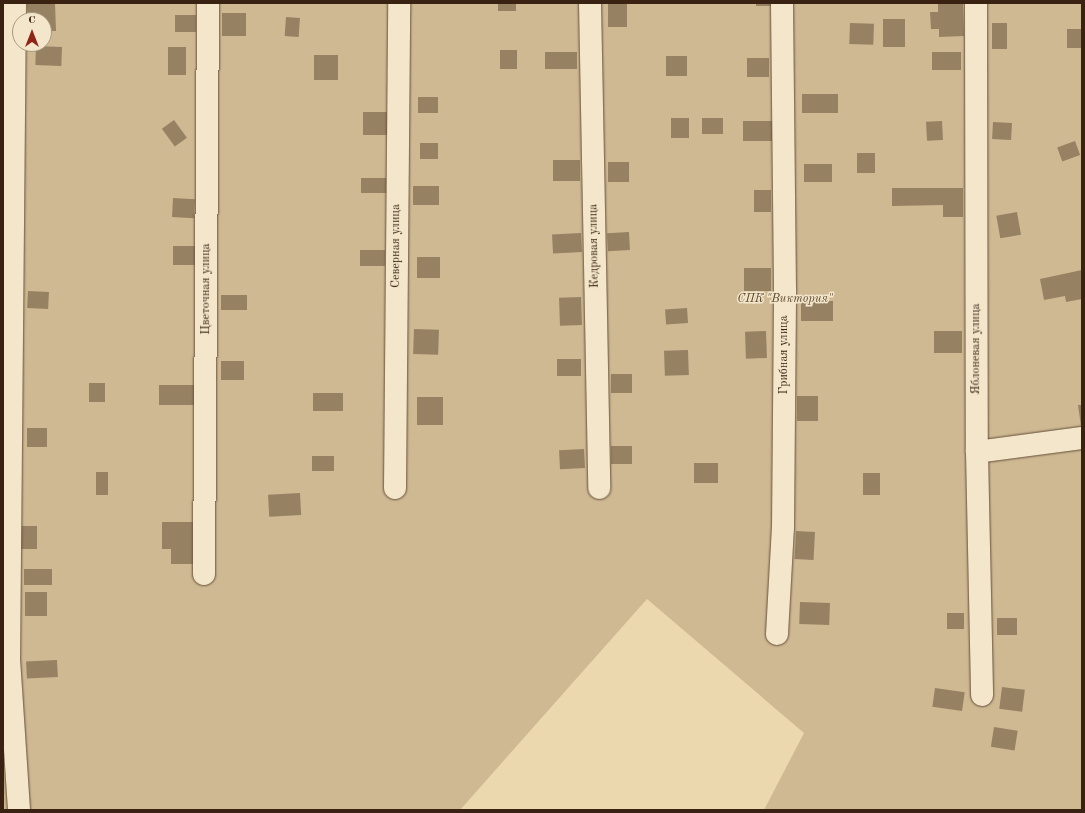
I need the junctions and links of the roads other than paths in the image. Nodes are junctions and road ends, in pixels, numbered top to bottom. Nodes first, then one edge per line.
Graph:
1 (15, 3) edge
2 (208, 3) edge
3 (399, 3) edge
4 (590, 3) edge
5 (782, 3) edge
6 (976, 3) edge
7 (1082, 438) edge
8 (977, 452) junction
9 (395, 488) dead end
10 (599, 488) dead end
11 (204, 574) dead end
12 (777, 634) dead end
13 (982, 695) dead end
14 (19, 810) edge

1 - 14 street
2 - 11 street, Цветочная улица
3 - 9 street, Северная улица
4 - 10 street, Кедровая улица
5 - 12 street, Грибная улица
6 - 8 street, Яблоневая улица
7 - 8 street
8 - 13 street, Яблоневая улица

